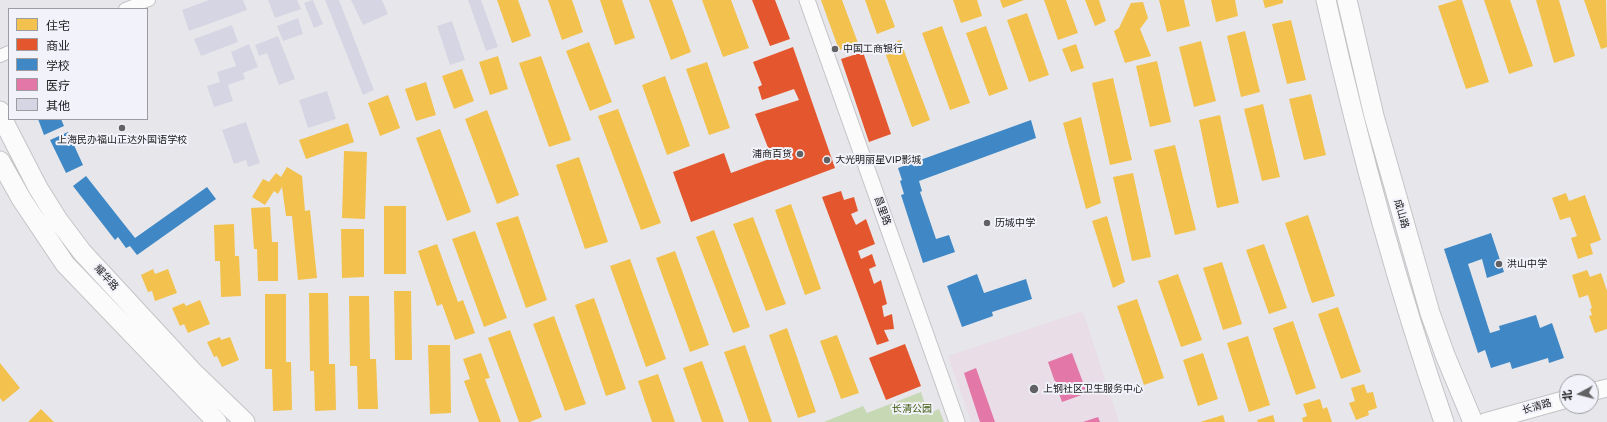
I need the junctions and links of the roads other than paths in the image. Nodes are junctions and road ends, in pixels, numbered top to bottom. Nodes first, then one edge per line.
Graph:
1 (149, 0) edge
2 (807, 0) edge
3 (1326, 0) edge
4 (1347, 0) edge
5 (128, 8) edge
6 (0, 111) edge
7 (0, 161) edge
8 (1559, 401) edge
9 (217, 422) edge
10 (245, 422) edge
11 (957, 422) edge
12 (1444, 422) edge
13 (1473, 422) edge
14 (1485, 422) edge

1 - 5 street
2 - 11 street, 昌里路
3 - 12 main road, 成山路
4 - 13 main road, 成山路
6 - 10 main road, 耀华路
7 - 9 main road, 耀华路
8 - 14 main road, 长清路

